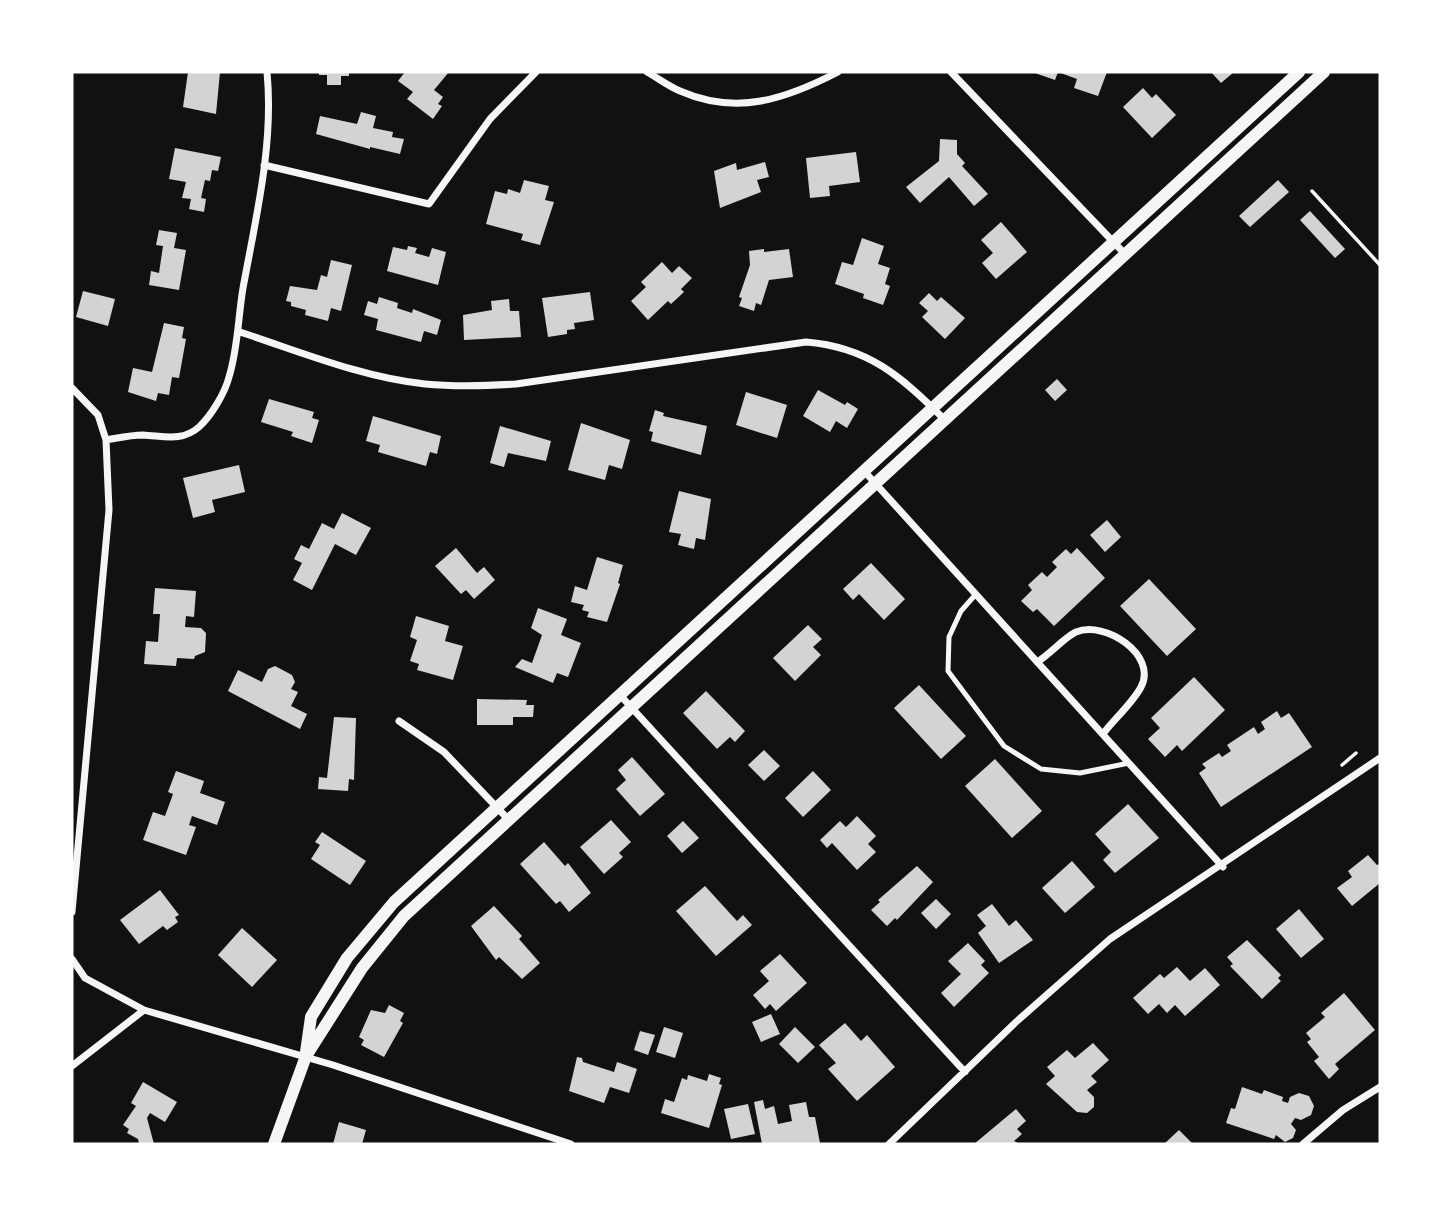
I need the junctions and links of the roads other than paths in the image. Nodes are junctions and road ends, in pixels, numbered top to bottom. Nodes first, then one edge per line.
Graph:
1 (267, 72) edge
2 (536, 72) edge
3 (647, 72) edge
4 (838, 72) edge
5 (951, 72) edge
6 (1299, 72) edge
7 (1324, 72) edge
8 (264, 165) junction
9 (1113, 242) junction
10 (1125, 253) junction
11 (240, 332) junction
12 (72, 388) edge
13 (933, 408) junction
14 (944, 418) junction
15 (106, 440) junction
16 (865, 472) junction
17 (876, 484) junction
18 (976, 594) junction
19 (1038, 662) junction
20 (620, 695) junction
21 (631, 707) junction
22 (399, 721) dead end
23 (1103, 734) junction
24 (1380, 758) edge
25 (1129, 763) junction
26 (496, 806) junction
27 (508, 818) junction
28 (1223, 867) junction
29 (72, 912) edge
30 (72, 959) edge
31 (144, 1010) junction
32 (306, 1056) junction
33 (72, 1066) edge
34 (965, 1072) junction
35 (1380, 1087) edge
36 (274, 1144) edge
37 (571, 1144) edge
38 (890, 1144) edge
39 (1303, 1144) edge

1 - 8 street
2 - 8 street
3 - 4 street
5 - 9 street
6 - 9 street
7 - 10 street
8 - 11 street
9 - 10 street
9 - 13 street
10 - 14 street
11 - 13 street
11 - 15 street
12 - 15 street
13 - 14 street
13 - 16 street
14 - 17 street
15 - 29 street
16 - 17 street
16 - 20 street
17 - 18 street
17 - 21 street
18 - 19 street
18 - 25 lane
19 - 23 street
19 - 23 street
20 - 21 street
20 - 26 street
21 - 27 street
21 - 34 street
22 - 26 street
23 - 25 street
24 - 28 street
25 - 28 street
26 - 27 street
26 - 32 street
27 - 32 street
28 - 34 street
30 - 31 street
31 - 32 street
31 - 33 street
32 - 36 street
32 - 37 street
34 - 38 street
35 - 39 street

